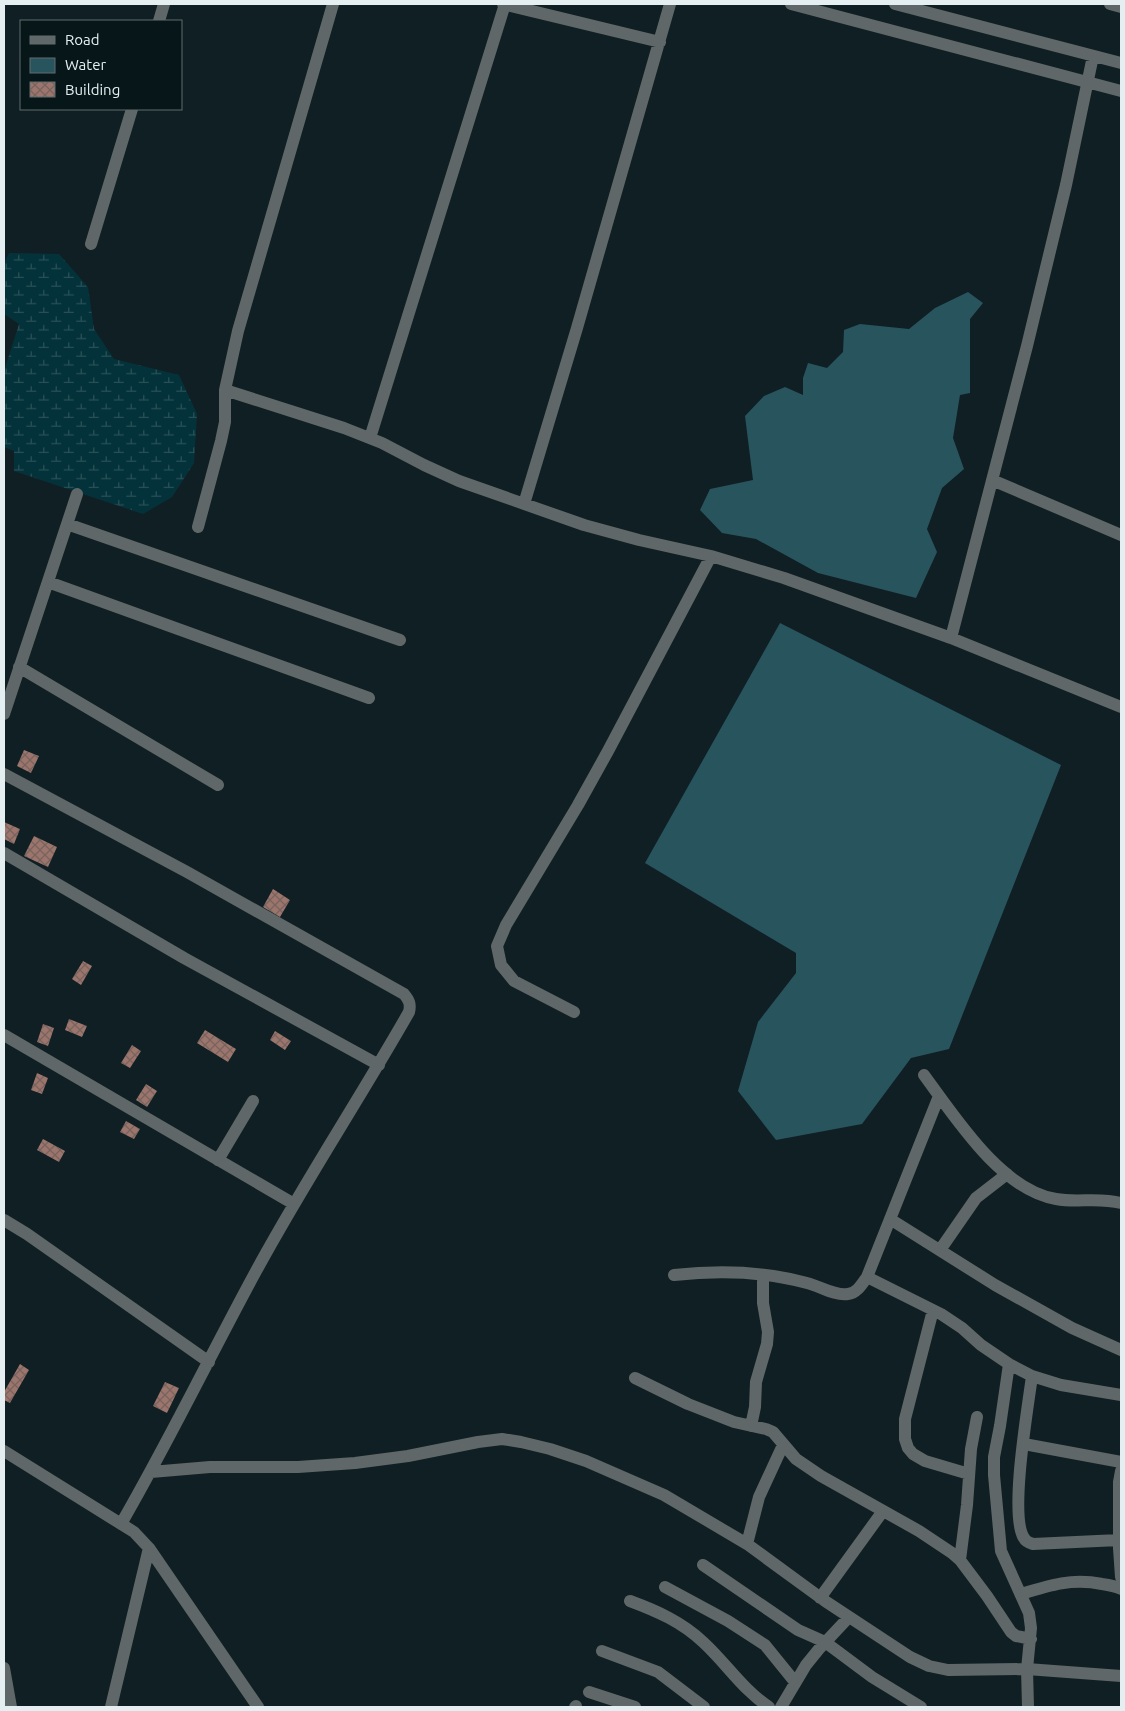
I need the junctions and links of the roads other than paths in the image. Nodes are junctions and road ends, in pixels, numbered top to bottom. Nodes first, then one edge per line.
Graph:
1 (164, 4) edge
2 (333, 4) edge
3 (504, 4) edge
4 (670, 4) edge
5 (791, 4) edge
6 (895, 4) edge
7 (1110, 4) edge
8 (1121, 7) edge
9 (159, 20) edge
10 (660, 42) junction
11 (1093, 56) junction
12 (1121, 64) edge
13 (1087, 83) junction
14 (1121, 91) edge
15 (132, 110) edge
16 (91, 244) dead end
17 (225, 390) junction
18 (370, 438) junction
19 (992, 480) junction
20 (77, 494) dead end
21 (524, 504) junction
22 (67, 524) junction
23 (198, 527) dead end
24 (1121, 534) edge
25 (711, 556) junction
26 (48, 582) junction
27 (951, 638) junction
28 (400, 640) dead end
29 (19, 668) junction
30 (369, 698) dead end
31 (1121, 708) edge
32 (4, 714) edge
33 (4, 774) edge
34 (218, 785) dead end
35 (4, 853) edge
36 (574, 1012) dead end
37 (4, 1035) edge
38 (379, 1064) junction
39 (924, 1075) dead end
40 (939, 1096) junction
41 (253, 1101) dead end
42 (218, 1160) junction
43 (1006, 1174) junction
44 (1121, 1203) edge
45 (294, 1204) junction
46 (890, 1218) junction
47 (4, 1220) edge
48 (940, 1250) junction
49 (763, 1275) junction
50 (674, 1276) dead end
51 (866, 1277) junction
52 (933, 1310) junction
53 (1121, 1350) edge
54 (209, 1362) junction
55 (1009, 1364) junction
56 (1032, 1376) junction
57 (635, 1378) dead end
58 (1121, 1395) edge
59 (977, 1417) dead end
60 (751, 1426) junction
61 (1024, 1444) junction
62 (783, 1445) junction
63 (4, 1451) edge
64 (1121, 1471) edge
65 (151, 1472) junction
66 (969, 1474) junction
67 (883, 1511) junction
68 (121, 1524) junction
69 (1119, 1540) junction
70 (747, 1544) junction
71 (149, 1548) junction
72 (960, 1560) junction
73 (703, 1565) dead end
74 (1121, 1577) edge
75 (665, 1587) dead end
76 (1121, 1589) edge
77 (1021, 1594) junction
78 (820, 1598) junction
79 (630, 1601) dead end
80 (849, 1618) junction
81 (1031, 1638) junction
82 (825, 1642) junction
83 (602, 1652) dead end
84 (4, 1668) edge
85 (1027, 1669) junction
86 (1121, 1676) edge
87 (795, 1682) junction
88 (590, 1692) dead end
89 (11, 1707) edge
90 (111, 1707) edge
91 (258, 1707) edge
92 (635, 1707) edge
93 (704, 1707) edge
94 (769, 1707) edge
95 (781, 1707) edge
96 (920, 1707) edge
97 (1028, 1707) edge

1 - 9 street
2 - 17 street
3 - 10 street
3 - 18 street
4 - 10 street
5 - 13 street
6 - 11 street
7 - 8 street
10 - 21 street
11 - 12 street
11 - 13 street
13 - 14 street
13 - 19 street
15 - 16 street
17 - 18 street
17 - 23 street
18 - 21 street
19 - 24 street
19 - 27 street
20 - 22 street
21 - 25 street
22 - 26 street
22 - 28 street
25 - 27 street
25 - 36 street
26 - 29 street
26 - 30 street
27 - 31 street
29 - 32 street
29 - 34 street
33 - 38 street
35 - 38 street
37 - 42 street
38 - 45 street
39 - 40 street
40 - 43 street
40 - 46 street
41 - 42 street
42 - 45 street
43 - 44 street
43 - 48 street
45 - 54 street
46 - 48 street
46 - 51 street
47 - 54 street
48 - 53 street
49 - 50 street
49 - 51 street
49 - 60 street
51 - 52 street
52 - 55 street
52 - 66 street
54 - 65 street
55 - 56 street
55 - 77 street
56 - 58 street
56 - 61 street
57 - 60 street
59 - 66 street
60 - 62 street
61 - 64 street
61 - 69 street
62 - 67 street
62 - 70 street
63 - 68 street
64 - 69 street
65 - 68 street
65 - 70 street
66 - 72 street
67 - 72 street
67 - 78 street
68 - 71 street
69 - 74 street
70 - 78 street
71 - 90 street
71 - 91 street
72 - 81 street
73 - 82 street
75 - 87 street
76 - 77 street
77 - 81 street
78 - 80 street
79 - 94 street
80 - 82 street
80 - 85 street
81 - 85 street
82 - 87 street
82 - 96 street
83 - 93 street
84 - 89 street
85 - 86 street
85 - 97 street
87 - 95 street
88 - 92 street

